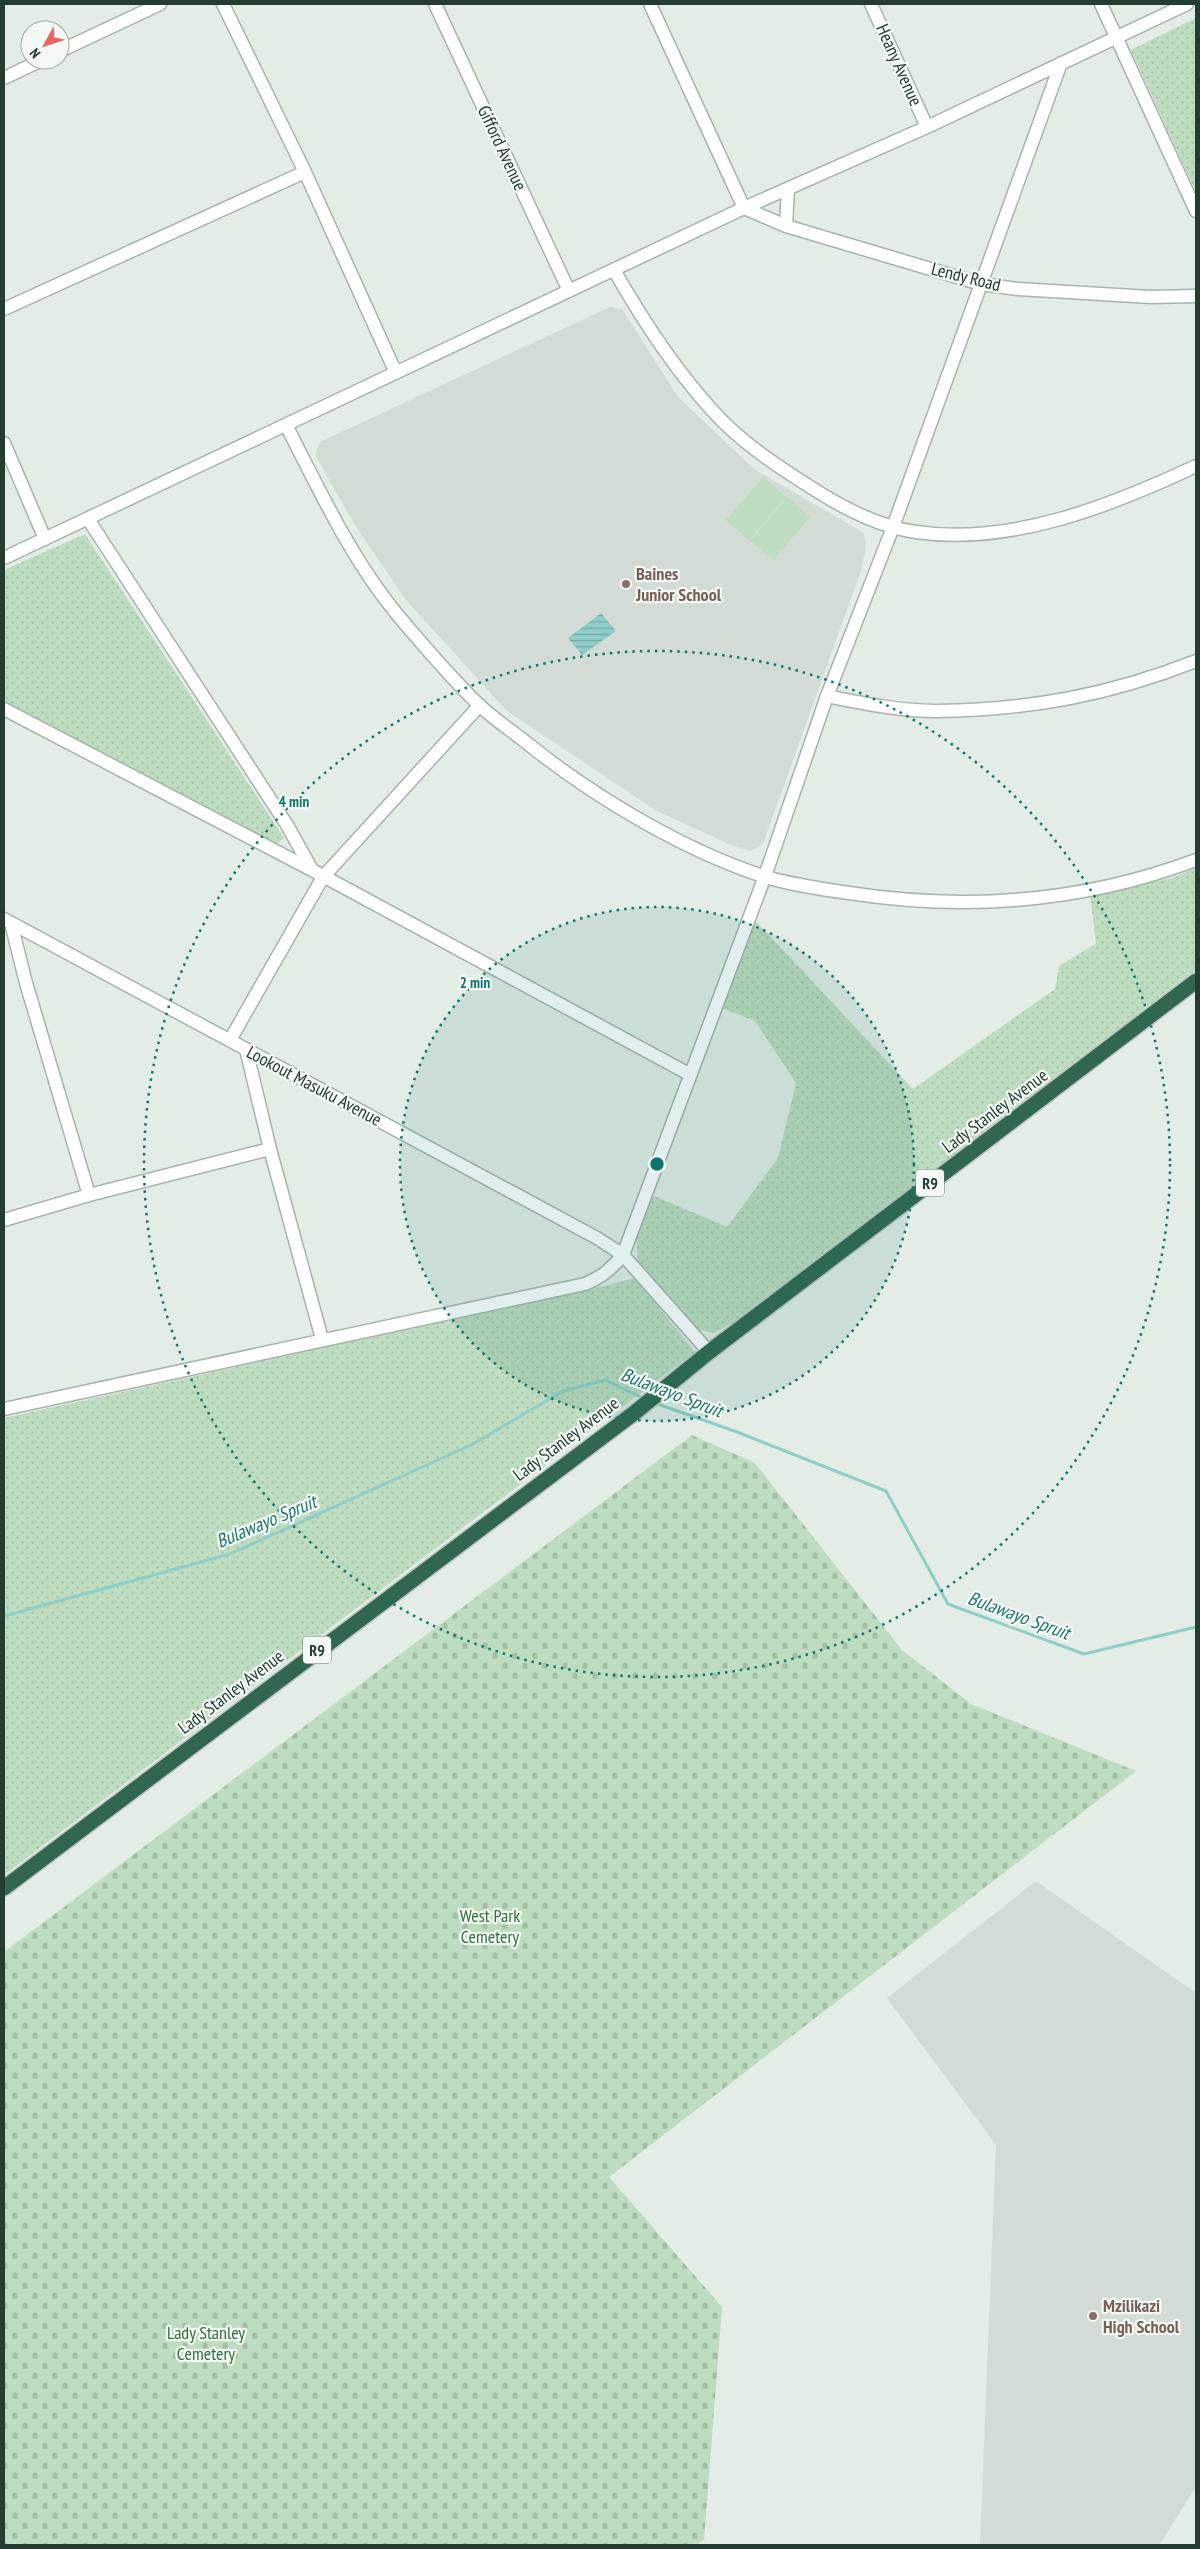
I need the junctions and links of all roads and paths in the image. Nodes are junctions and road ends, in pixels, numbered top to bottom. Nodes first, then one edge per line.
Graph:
1 (160, 4) edge
2 (223, 4) edge
3 (435, 4) edge
4 (650, 4) edge
5 (871, 4) edge
6 (1101, 4) edge
7 (1188, 4) edge
8 (1116, 37) junction
9 (70, 46) edge
10 (1061, 63) junction
11 (21, 70) edge
12 (4, 78) edge
13 (927, 127) junction
14 (306, 172) junction
15 (788, 189) junction
16 (744, 208) junction
17 (1196, 211) edge
18 (786, 226) junction
19 (614, 270) junction
20 (981, 284) junction
21 (569, 291) junction
22 (1196, 296) edge
23 (4, 309) edge
24 (396, 373) junction
25 (286, 425) junction
26 (4, 444) edge
27 (1196, 466) edge
28 (88, 519) junction
29 (893, 527) junction
30 (45, 539) junction
31 (4, 558) edge
32 (1196, 662) edge
33 (827, 696) junction
34 (480, 706) junction
35 (4, 709) edge
36 (1196, 860) edge
37 (312, 870) junction
38 (764, 876) junction
39 (323, 877) junction
40 (7, 921) edge
41 (1196, 980) edge
42 (230, 1040) junction
43 (246, 1049) junction
44 (689, 1074) junction
45 (270, 1149) junction
46 (89, 1195) junction
47 (4, 1220) edge
48 (622, 1255) junction
49 (322, 1339) junction
50 (709, 1352) junction
51 (4, 1409) edge
52 (4, 1888) edge

1 - 9 street
2 - 14 street
3 - 21 street, Gifford Avenue
4 - 16 street
5 - 13 street, Heany Avenue
6 - 8 street
7 - 8 street
8 - 10 street
8 - 17 street
10 - 13 street
10 - 20 street
11 - 12 street
13 - 15 street
14 - 23 street
14 - 24 street
15 - 16 street
15 - 18 street
16 - 18 street, Lendy Road
16 - 19 street
18 - 20 street, Lendy Road
19 - 21 street
19 - 29 street
20 - 22 street, Lendy Road
20 - 29 street
21 - 24 street
24 - 25 street
25 - 28 street
25 - 34 street
26 - 30 street
27 - 29 street
28 - 30 street
28 - 37 street
29 - 33 street
30 - 31 street
32 - 33 street
33 - 38 street
34 - 38 street
34 - 39 street
35 - 37 street
36 - 38 street
37 - 39 street
38 - 44 street
39 - 42 street
39 - 44 street
40 - 42 street, Lookout Masuku Avenue
40 - 46 street
41 - 50 highway, Lady Stanley Avenue / R9
42 - 43 street, Lookout Masuku Avenue
43 - 45 street
43 - 48 street, Lookout Masuku Avenue
44 - 48 street
45 - 46 street
45 - 49 street
46 - 47 street
48 - 49 street
48 - 50 street, Lookout Masuku Avenue
49 - 51 street
50 - 52 highway, Lady Stanley Avenue / R9

